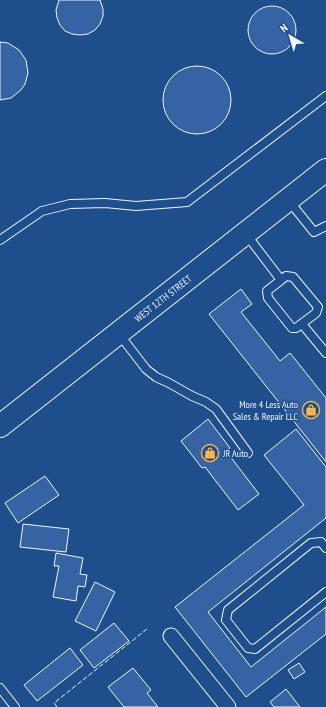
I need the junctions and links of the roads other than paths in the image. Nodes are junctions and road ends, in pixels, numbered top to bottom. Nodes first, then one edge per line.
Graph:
1 (326, 96) edge
2 (326, 170) edge
3 (288, 200) junction
4 (326, 226) edge
5 (246, 233) junction
6 (0, 240) edge
7 (281, 280) junction
8 (302, 324) junction
9 (118, 333) junction
10 (326, 353) edge
11 (0, 426) edge
12 (248, 453) dead end
13 (326, 548) edge
14 (326, 592) edge
15 (171, 636) dead end
16 (0, 688) edge
17 (15, 707) edge
18 (228, 707) edge

1 - 6 lane
2 - 3 main road, WEST 12TH STREET
3 - 4 lane
3 - 5 main road, WEST 12TH STREET
5 - 7 lane
5 - 9 main road, WEST 12TH STREET
7 - 8 lane
7 - 8 lane
8 - 10 lane
9 - 11 main road, WEST 12TH STREET
9 - 12 lane
13 - 14 lane
15 - 18 street
16 - 17 lane

